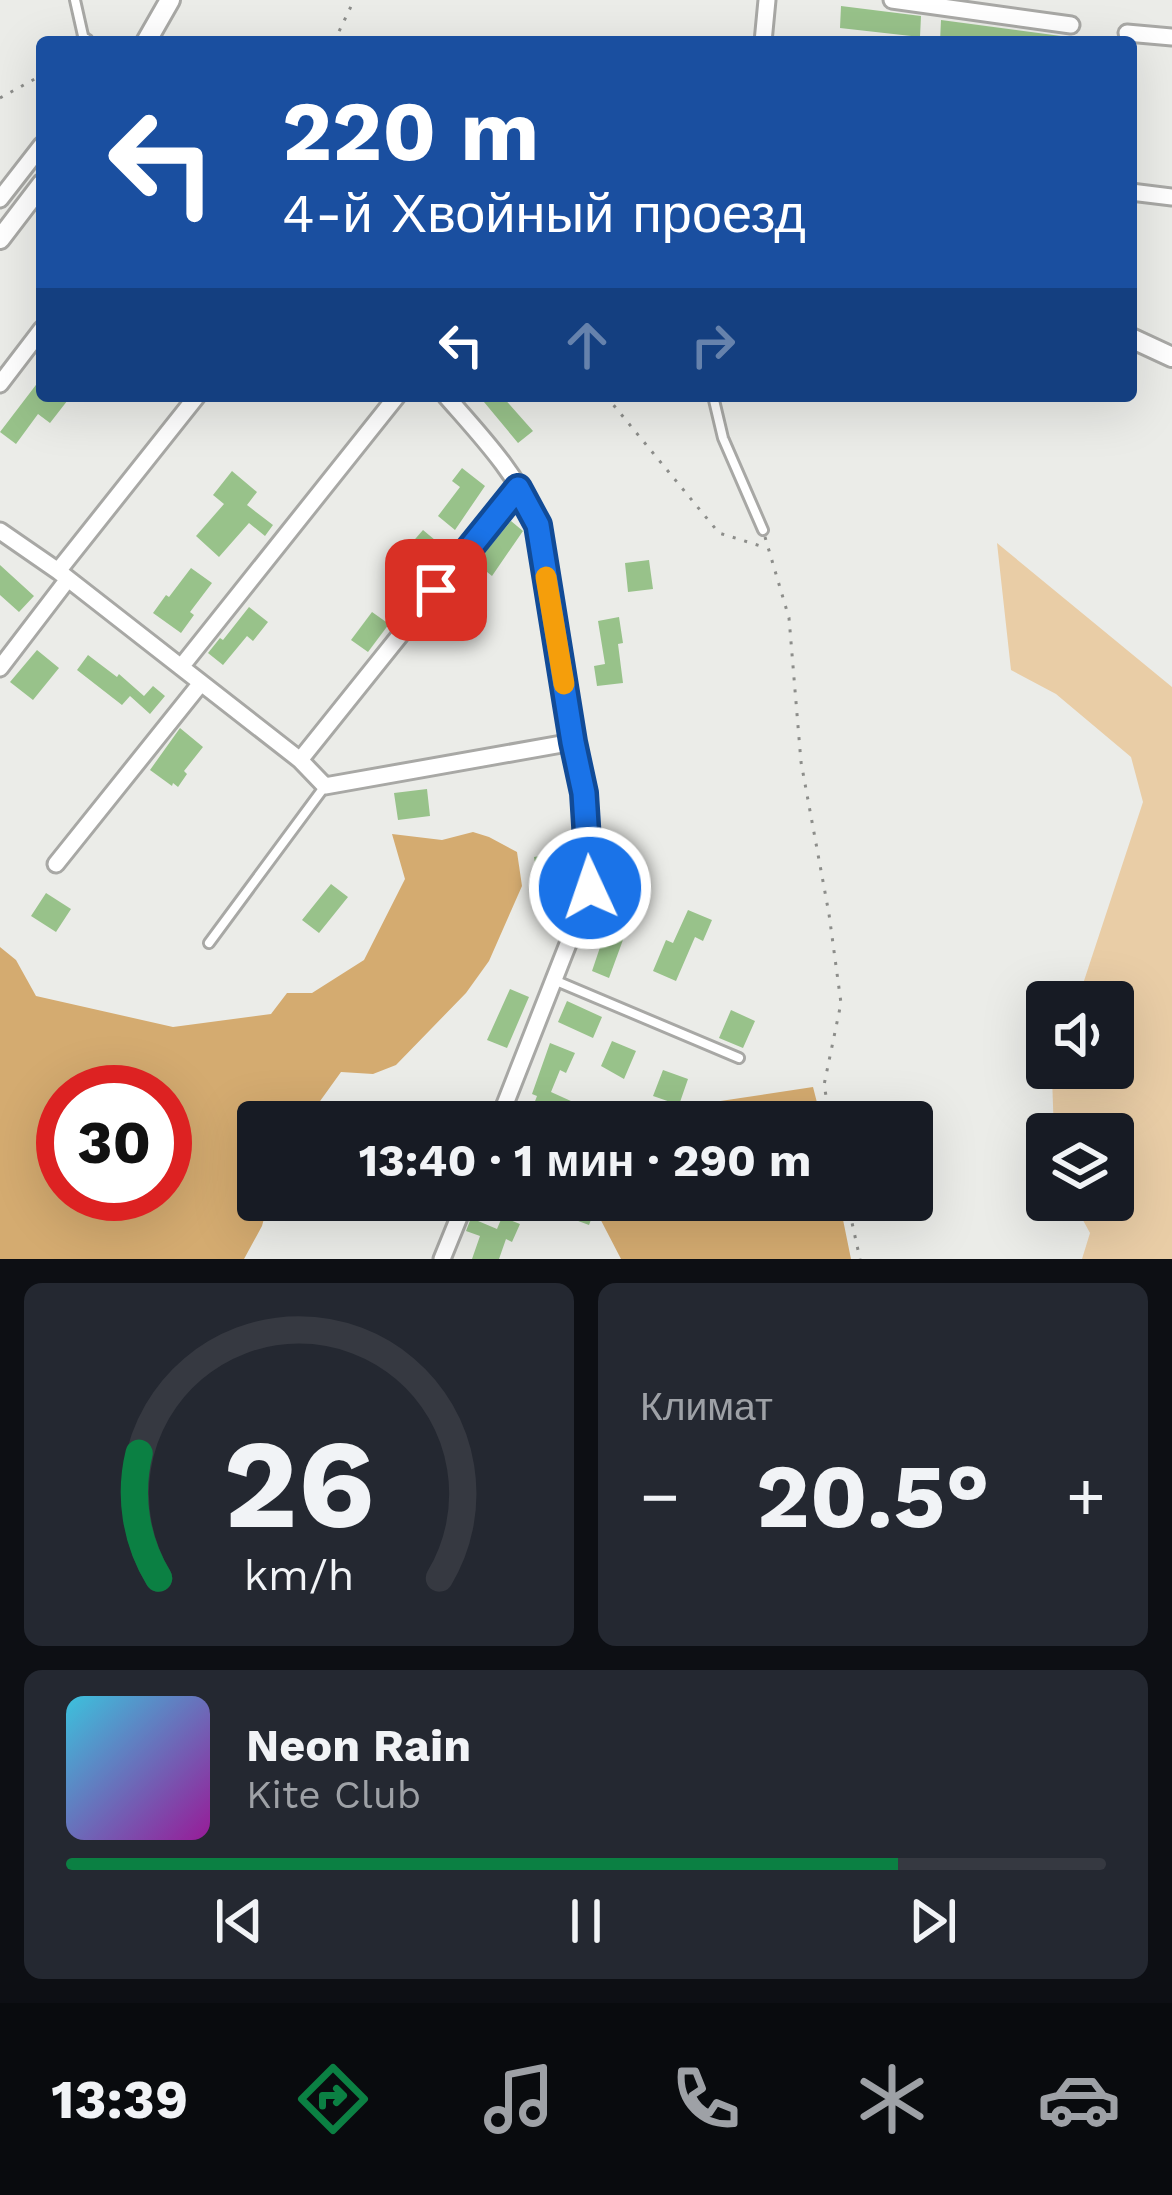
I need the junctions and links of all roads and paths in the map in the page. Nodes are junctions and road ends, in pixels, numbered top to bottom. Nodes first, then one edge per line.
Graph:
1 (76, 0) edge
2 (170, 0) edge
3 (354, 0) edge
4 (767, 0) edge
5 (892, 0) edge
6 (1071, 25) dead end
7 (1127, 33) dead end
8 (83, 36) edge
9 (149, 36) edge
10 (337, 36) edge
11 (764, 36) edge
12 (1172, 38) edge
13 (36, 78) edge
14 (0, 98) edge
15 (36, 152) edge
16 (3, 192) edge
17 (36, 192) edge
18 (1137, 193) edge
19 (1172, 197) edge
20 (0, 239) edge
21 (36, 337) edge
22 (1137, 341) edge
23 (1172, 356) edge
24 (0, 384) edge
25 (192, 402) edge
26 (392, 402) edge
27 (451, 402) edge
28 (611, 402) edge
29 (714, 402) edge
30 (518, 488) junction
31 (763, 530) joint
32 (0, 531) edge
33 (769, 549) junction
34 (63, 575) junction
35 (181, 667) junction
36 (0, 668) edge
37 (201, 683) junction
38 (573, 742) junction
39 (300, 760) junction
40 (326, 786) junction
41 (56, 864) dead end
42 (209, 943) dead end
43 (554, 980) junction
44 (739, 1058) dead end
45 (508, 1101) edge
46 (827, 1101) edge
47 (457, 1221) edge
48 (852, 1221) edge
49 (442, 1259) edge
50 (860, 1259) edge

1 - 8 lane
2 - 9 street
3 - 10 path
4 - 11 street
5 - 6 street
7 - 12 street
13 - 14 path
15 - 16 street
17 - 20 street
18 - 19 street
21 - 24 street
22 - 23 street
25 - 34 street
26 - 35 street
27 - 30 street
28 - 33 path
29 - 31 lane
30 - 38 street
30 - 39 street
31 - 33 path
32 - 34 street
33 - 46 path
34 - 35 street
34 - 36 street
35 - 37 street
37 - 39 street
37 - 41 street
38 - 40 street
38 - 43 street
39 - 40 street
40 - 42 lane
43 - 44 lane
43 - 45 street
47 - 49 street
48 - 50 path

